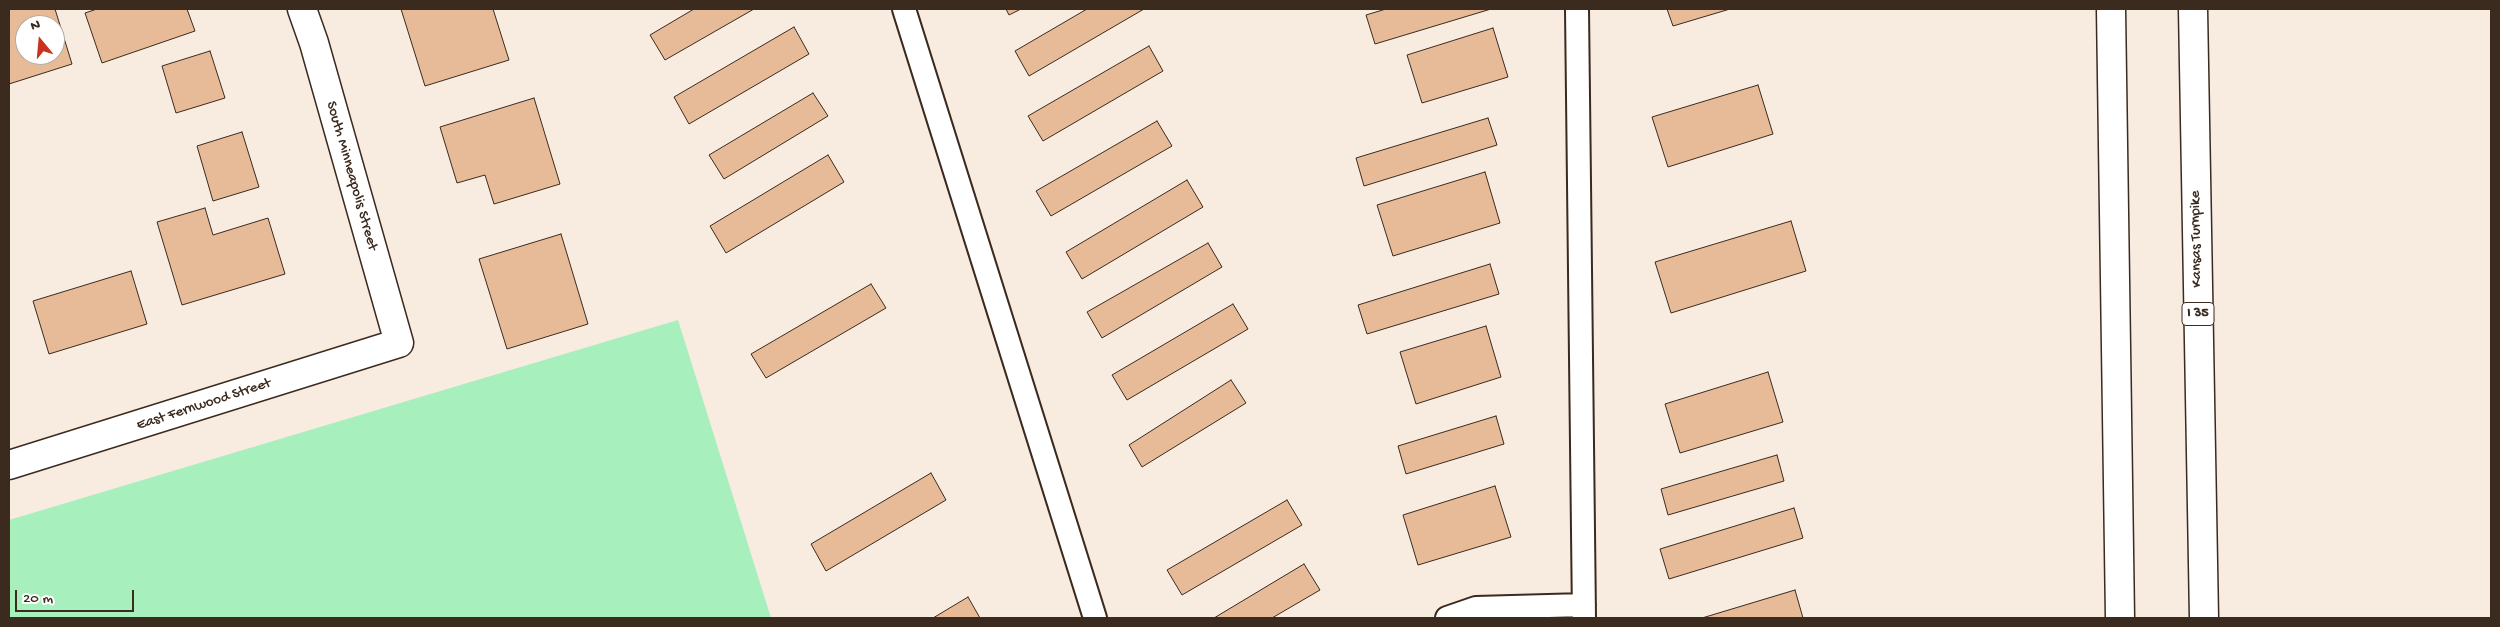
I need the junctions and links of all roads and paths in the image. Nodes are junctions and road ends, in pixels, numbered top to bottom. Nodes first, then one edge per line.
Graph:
1 (302, 9) edge
2 (904, 9) edge
3 (1577, 9) edge
4 (2111, 9) edge
5 (2193, 9) edge
6 (399, 344) joint
7 (9, 465) edge
8 (1584, 612) edge
9 (1095, 618) edge
10 (1447, 618) edge
11 (2120, 618) edge
12 (2204, 618) edge

1 - 6 main road, South Minneapolis Street
2 - 9 lane
3 - 8 lane
4 - 11 main road
5 - 12 main road, Kansas Turnpike / I 35
6 - 7 main road, East Fernwood Street
8 - 10 lane

